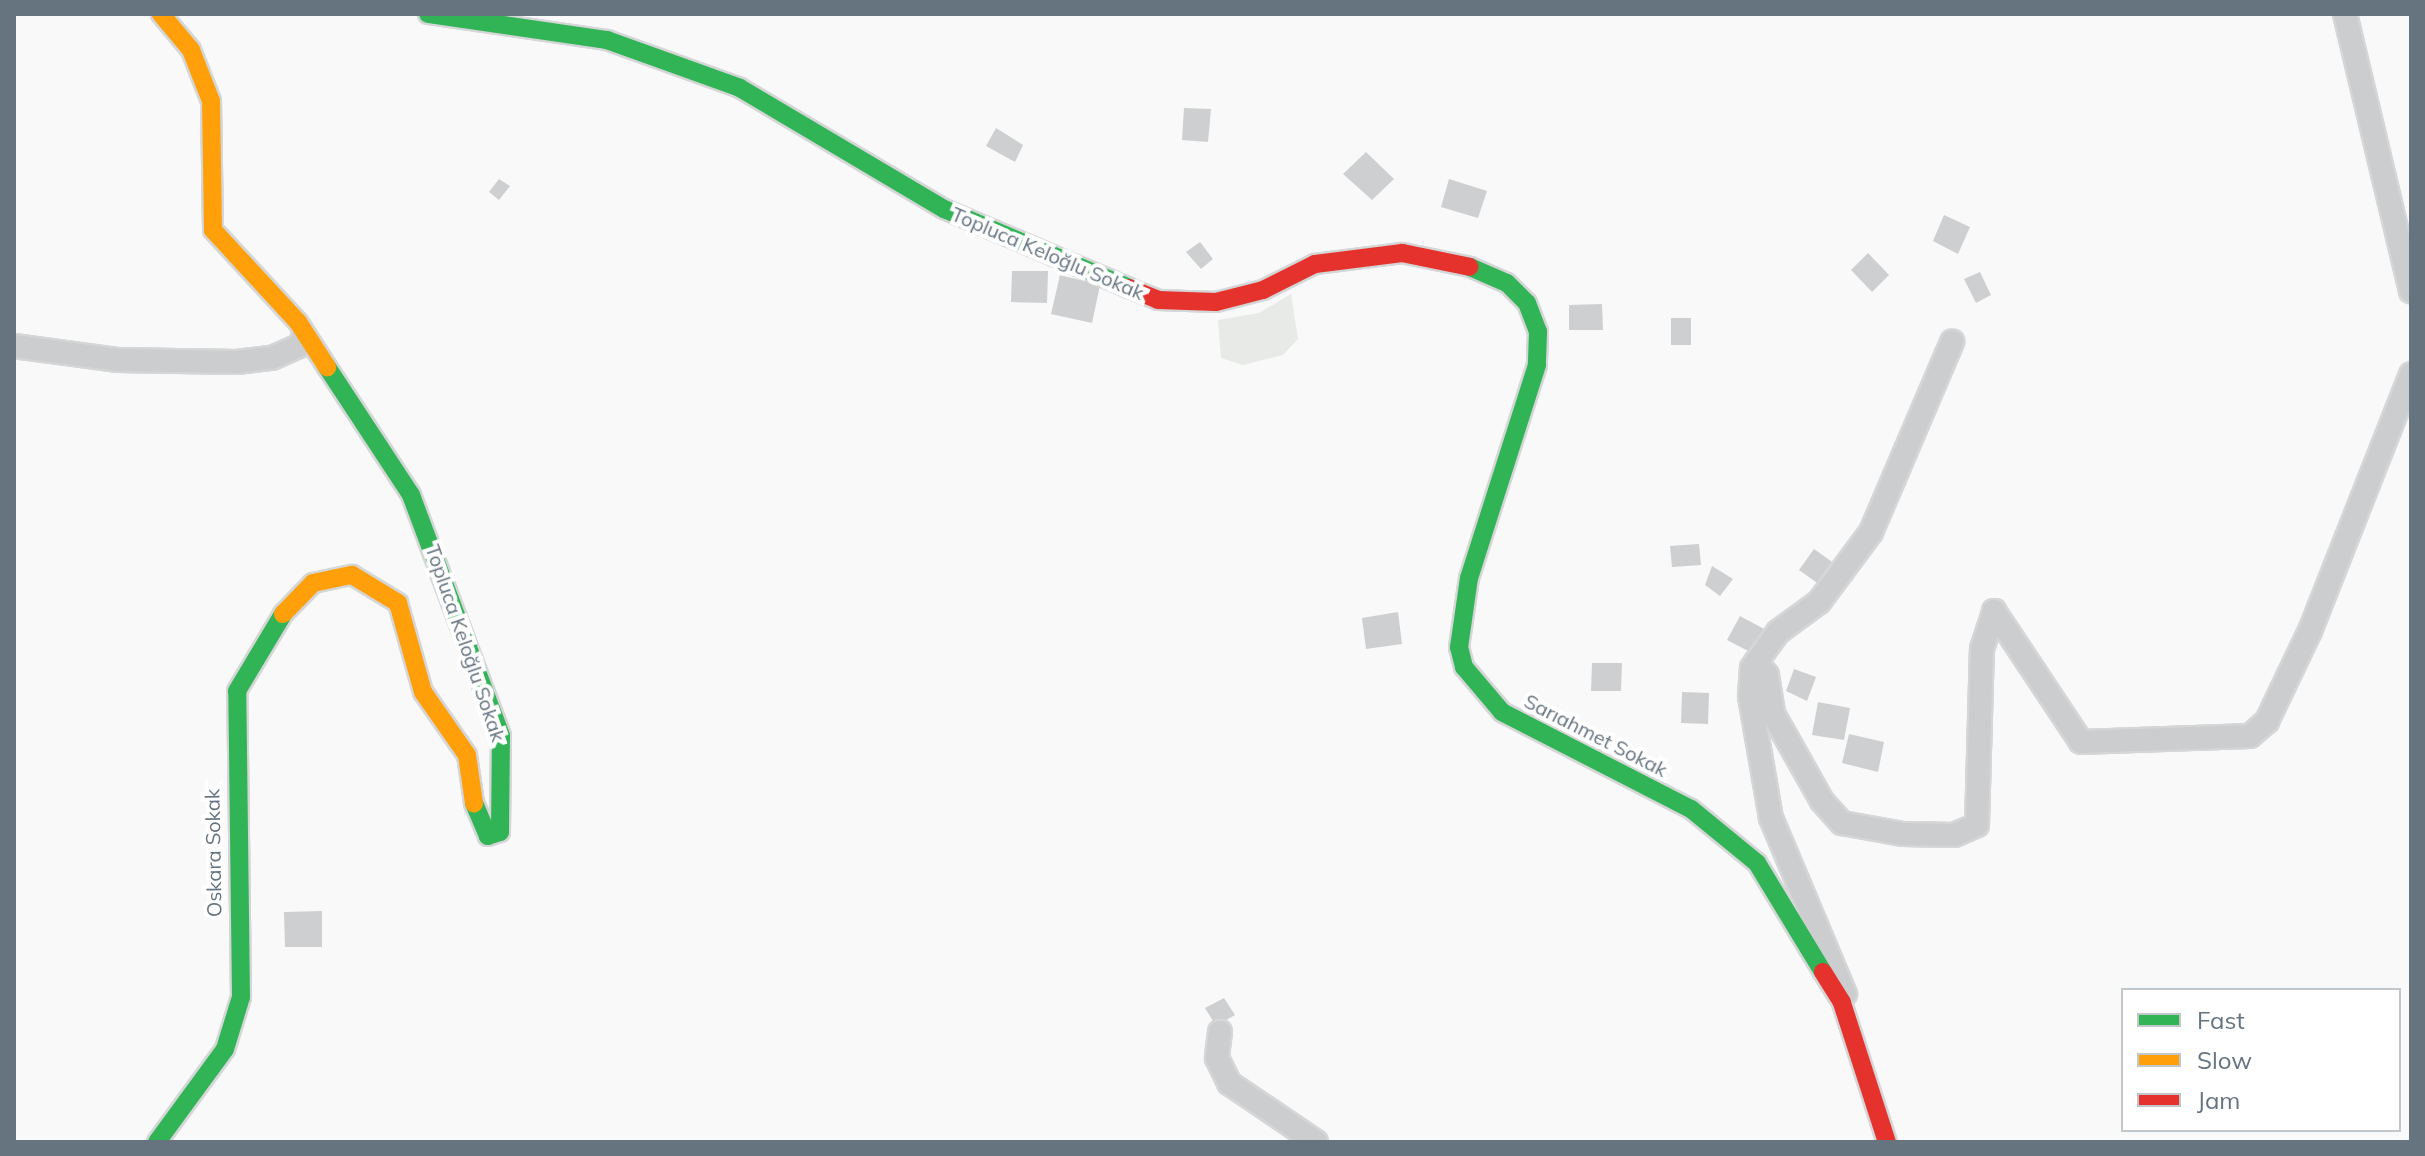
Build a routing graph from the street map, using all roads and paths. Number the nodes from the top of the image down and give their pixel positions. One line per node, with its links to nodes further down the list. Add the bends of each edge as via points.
1 (161, 14): 6 (street, Topluca Keloğlu Sokak, via 191,50 211,101 207,194 213,230)
2 (428, 14): 5 (street, Topluca Keloğlu Sokak, via 607,40 740,88 944,209 1158,300 1216,302 1263,290 1315,264 1402,253 1473,266 1507,283)
3 (2345, 14): 4 (street)
4 (2411, 291)
5 (1533, 318): 12 (street, Sarıahmet Sokak, via 1537,365 1469,578 1459,647 1464,667 1502,712 1691,809 1741,845 1776,884)
6 (303, 337): 8 (street, via 301,345 272,358 237,362 117,360); 10 (street, Topluca Keloğlu Sokak, via 411,495 431,538 501,736 500,832 488,836 476,820 467,755 423,692 398,603 370,582)
7 (1952, 342): 11 (street, via 1871,532 1819,602 1778,632)
8 (14, 346)
9 (2411, 374): 11 (street, via 2310,631 2267,721 2250,736 2081,742 1994,611 1982,649 1977,825 1954,835 1903,834 1842,823 1822,801 1773,714 1767,675)
10 (331, 576): 14 (street, Oskara Sokak, via 313,583 268,630 237,691 241,997 225,1049)
11 (1756, 662): 12 (street, via 1750,696 1771,818 1843,977)
12 (1842, 1003): 16 (street, Sarıahmet Sokak)
13 (1220, 1032): 15 (street, via 1219,1071 1229,1083)
14 (157, 1142)
15 (1316, 1142)
16 (1887, 1142)

